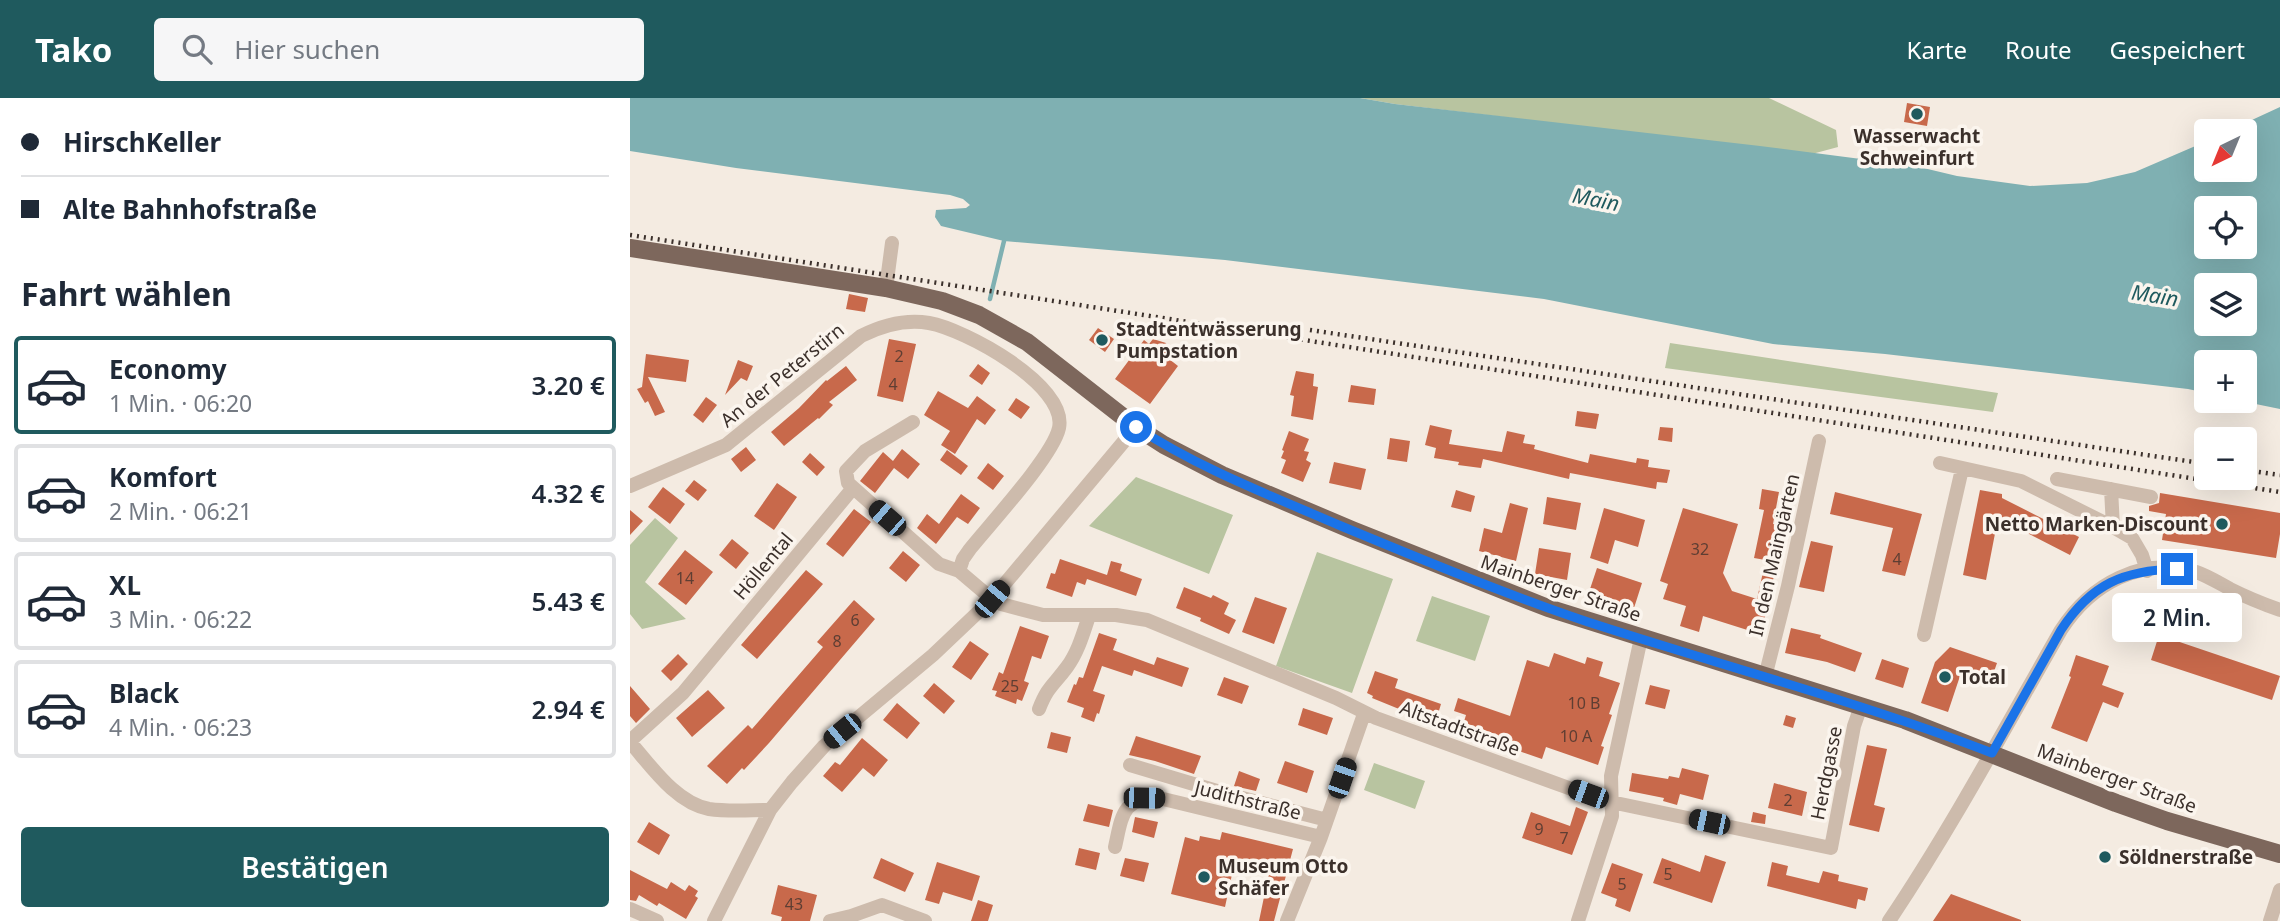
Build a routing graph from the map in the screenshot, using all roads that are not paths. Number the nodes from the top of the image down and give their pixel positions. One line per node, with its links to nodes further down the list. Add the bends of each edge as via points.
1 (892, 243): 3 (street)
2 (630, 248): 3 (main road, Mainberger Straße)
3 (886, 288): 5 (main road, Mainberger Straße, via 943,301 1002,327)
4 (912, 422): 11 (street, via 872,446 846,471)
5 (1136, 427): 17 (street); 21 (main road, Mainberger Straße, via 1202,465 1340,526 1523,599)
6 (1819, 441): 22 (street, In den Maingärten)
7 (1940, 463): 8 (street)
8 (1962, 469): 14 (street, via 2021,481); 20 (street)
9 (2057, 479): 12 (street)
10 (630, 486): 15 (street, An der Peterstirn, via 726,446 861,336 895,324 926,323 962,334 994,352 1049,395 1060,416 1043,458 970,549)
11 (853, 488): 15 (street, Altstadtstraße, via 939,564); 26 (street, Höllental, via 684,693)
12 (2111, 489): 13 (street); 14 (street)
13 (2151, 497)
14 (2113, 527): 16 (street, via 2132,538)
15 (959, 571): 17 (street, Altstadtstraße)
16 (2147, 571): 18 (street, via 2195,572); 27 (street, via 2105,583 2069,617)
17 (992, 599): 19 (street, Altstadtstraße, via 1043,615); 30 (street, via 824,746)
18 (2280, 610)
19 (1088, 615): 24 (street, via 1078,649 1046,690); 25 (street, Altstadtstraße, via 1147,620 1336,698)
20 (1924, 635)
21 (1642, 638): 22 (main road, Mainberger Straße); 29 (street, via 1611,776)
22 (1765, 677): 23 (main road, Mainberger Straße)
23 (1861, 706): 27 (main road, Mainberger Straße); 34 (street, Herdgasse)
24 (1039, 709)
25 (1364, 714): 29 (street, Altstadtstraße); 31 (street, Judithstraße)
26 (630, 742): 30 (street, Höllental, via 688,800 707,808)
27 (1992, 753): 35 (main road, Mainberger Straße, via 2142,812); 44 (street)
28 (1129, 765): 31 (street, Judithstraße)
29 (1611, 802): 34 (street, Altstadtstraße); 43 (street, via 1612,816)
30 (770, 810): 39 (street)
31 (1327, 821): 32 (street, Judithstraße)
32 (1321, 837): 33 (street, Judithstraße, via 1144,798 1123,812); 42 (street, Judithstraße)
33 (1115, 847)
34 (1831, 848)
35 (2280, 854)
36 (2280, 890): 45 (street)
37 (630, 909): 38 (street)
38 (657, 921)
39 (714, 921)
40 (830, 921): 41 (street, via 882,905)
41 (926, 921)
42 (1287, 921)
43 (1578, 921)
44 (1889, 921)
45 (2270, 921)

